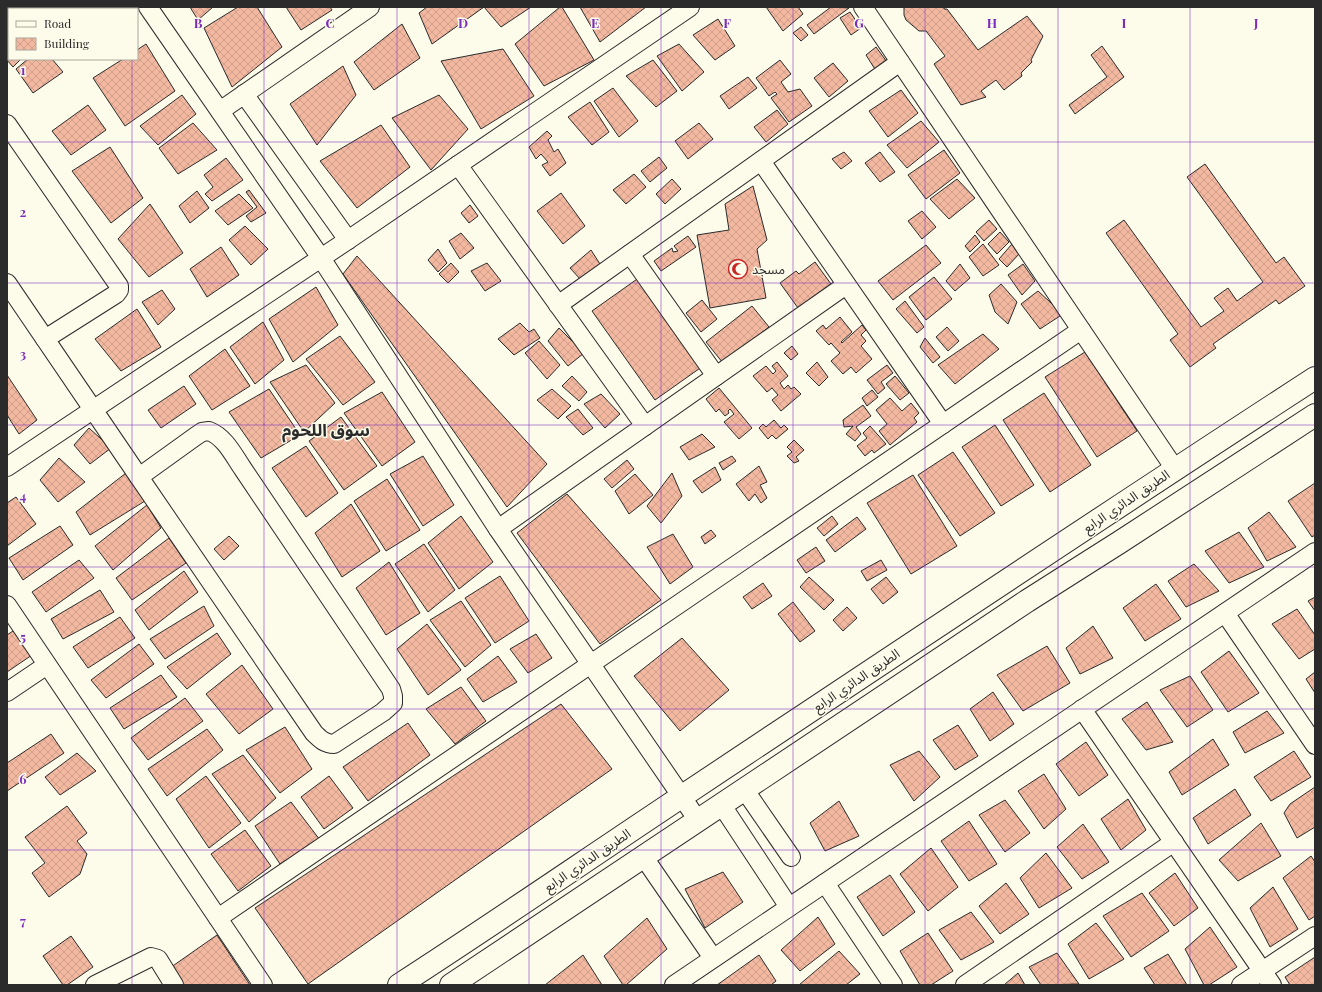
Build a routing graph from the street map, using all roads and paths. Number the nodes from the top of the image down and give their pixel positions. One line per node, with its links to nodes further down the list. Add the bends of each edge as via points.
1 (148, 7): 7 (street)
2 (690, 7): 10 (street)
3 (862, 7): 5 (street)
4 (360, 10): 6 (street)
5 (900, 62): 9 (street); 17 (street)
6 (244, 94): 7 (street); 11 (street)
7 (220, 111): 13 (street)
8 (7, 124): 18 (street, via 119,286 116,294)
9 (761, 161): 12 (street); 15 (street)
10 (458, 165): 11 (street); 16 (street)
11 (348, 240): 13 (street)
12 (630, 254): 16 (street); 19 (street)
13 (321, 258): 21 (street); 28 (street)
14 (7, 283): 18 (street)
15 (846, 285): 19 (street); 23 (street)
16 (558, 305): 24 (street)
17 (1081, 330): 23 (street); 26 (street)
18 (45, 339): 21 (street)
19 (716, 376): 24 (street)
20 (1315, 378): 26 (main road, الطريق الدائري الرابع)
21 (93, 410): 25 (street); 27 (street)
22 (1315, 415): 37 (main road, via 1027,600)
23 (942, 424): 32 (street)
24 (645, 426): 28 (street)
25 (7, 467)
26 (1175, 469): 38 (main road, الطريق الدائري الرابع)
27 (139, 477): 27 (street, via 319,738 334,744 390,707 393,703 391,689 226,444 216,434 202,432)
28 (498, 529): 32 (street)
29 (1315, 552): 31 (street)
30 (7, 606): 33 (street)
31 (1225, 613): 35 (street); 36 (street)
32 (591, 664): 38 (street); 46 (street)
33 (47, 665): 34 (street); 46 (street)
34 (7, 692)
35 (1082, 710): 41 (street); 44 (street)
36 (1315, 745)
37 (744, 789): 39 (main road); 43 (street)
38 (682, 796): 40 (street); 54 (main road, الطريق الدائري الرابع)
39 (721, 804): 40 (main road); 45 (street)
40 (698, 820): 42 (main road)
41 (1174, 842): 49 (street); 57 (street)
42 (643, 856): 48 (street); 55 (main road)
43 (791, 857)
44 (825, 883): 45 (street); 56 (street)
45 (789, 907): 48 (street)
46 (218, 918): 53 (street)
47 (1315, 936): 49 (street)
48 (713, 958): 50 (street)
49 (1268, 978): 58 (street)
50 (678, 984)
51 (95, 985): 52 (street, via 151,957 158,959)
52 (174, 985)
53 (263, 985)
54 (399, 985)
55 (451, 985)
56 (893, 985)
57 (965, 985)
58 (1242, 985)

